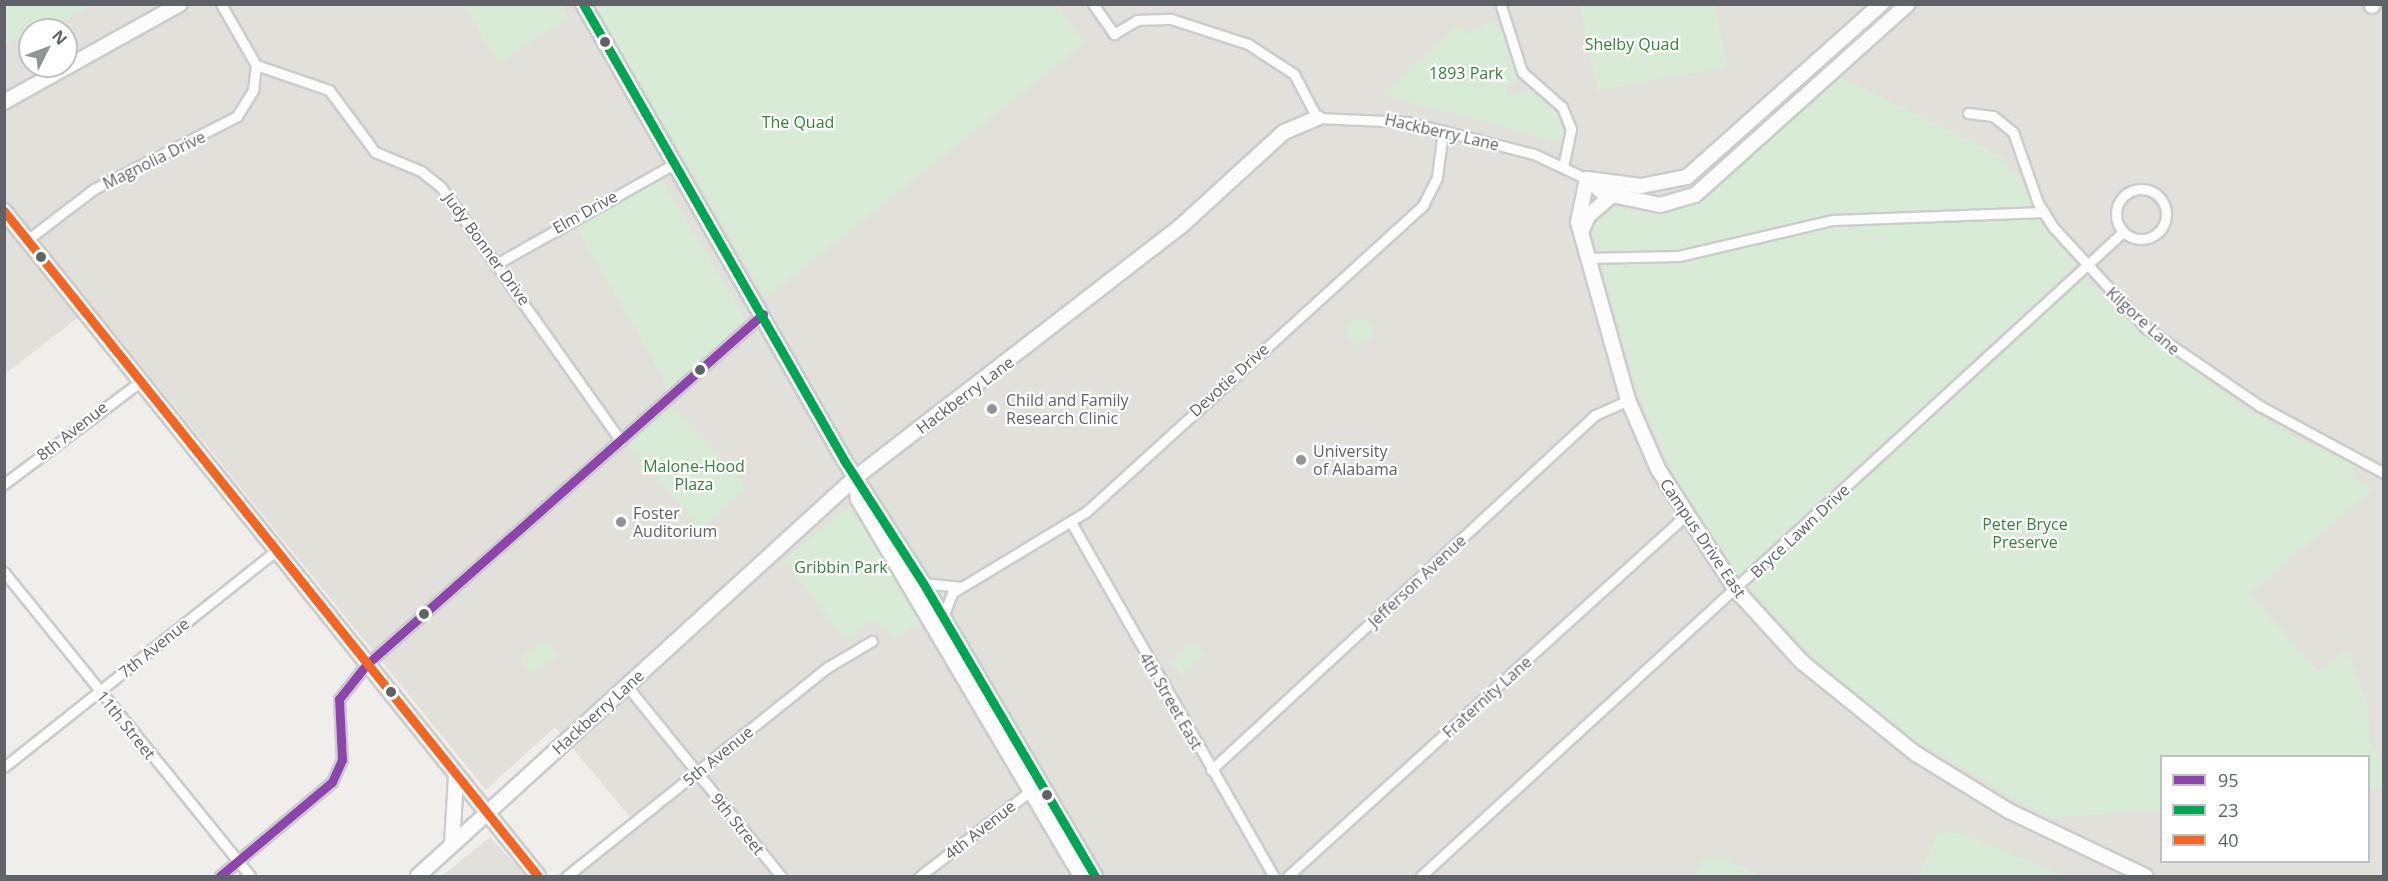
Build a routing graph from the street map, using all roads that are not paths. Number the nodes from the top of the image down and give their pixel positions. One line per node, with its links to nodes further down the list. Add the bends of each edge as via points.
1 (180, 4): 9 (main road)
2 (221, 4): 8 (street)
3 (583, 4): 13 (main road)
4 (1093, 4): 11 (street, via 1114,34 1137,20 1171,19 1248,44 1294,74)
5 (1881, 4): 15 (main road, Hackberry Lane, via 1687,177 1641,186)
6 (1908, 4): 16 (main road, Hackberry Lane, via 1695,195 1660,204)
7 (1501, 6): 14 (street, via 1522,72 1562,107 1570,129)
8 (256, 65): 21 (street, Magnolia Drive, via 253,90 237,116 94,189); 23 (street, Judy Bonner Drive, via 329,90 381,157 421,171 441,187)
9 (4, 102)
10 (1968, 113): 18 (street, Kilgore Lane, via 1993,116 2013,132)
11 (1317, 118): 12 (street, Hackberry Lane, via 1380,117); 30 (main road, Hackberry Lane, via 1284,132 1175,231)
12 (1443, 130): 14 (street, Hackberry Lane, via 1534,154); 33 (street, Devotie Drive, via 1437,177 1422,205)
13 (674, 164): 23 (street, Elm Drive); 25 (main road)
14 (1563, 167): 15 (street, Hackberry Lane)
15 (1587, 179): 16 (main road, Hackberry Lane); 19 (main road, Campus Drive East)
16 (1612, 195): 19 (main road, via 1588,216)
17 (4, 211): 21 (main road)
18 (2043, 212): 22 (street, via 1833,220 1679,256); 24 (street, Kilgore Lane)
19 (1581, 232): 22 (main road, Campus Drive East)
20 (2123, 232): 20 (street, via 2116,217 2126,194 2142,189 2158,195 2167,210 2158,234 2144,240); 24 (street, Bryce Lawn Drive)
21 (27, 240): 26 (main road)
22 (1587, 258): 27 (main road, Campus Drive East)
23 (498, 263): 28 (street, Judy Bonner Drive)
24 (2086, 266): 29 (street, Kilgore Lane, via 2119,304 2178,353 2304,433); 38 (street, Bryce Lawn Drive)
25 (763, 314): 28 (street); 30 (main road)
26 (141, 381): 31 (street, 8th Avenue); 34 (main road)
27 (1628, 400): 32 (main road, Campus Drive East); 45 (street, Jefferson Avenue, via 1600,411)
28 (621, 441): 41 (street)
29 (2384, 473)
30 (855, 478): 36 (main road); 42 (main road, Hackberry Lane); 48 (main road, via 858,499)
31 (4, 484)
32 (1685, 516): 38 (main road, Campus Drive East); 62 (street, Fraternity Lane)
33 (1072, 524): 37 (street, Devotie Drive); 45 (street, 4th Street East)
34 (276, 551): 41 (main road); 43 (street, 7th Avenue)
35 (4, 572): 43 (street, 11th Street)
36 (923, 583): 37 (street); 39 (main road)
37 (963, 587): 39 (street, Devotie Drive, via 952,593)
38 (1736, 590): 63 (street, Bryce Lawn Drive); 64 (main road, Campus Drive East, via 1802,662 1916,754 2009,811)
39 (943, 617): 48 (main road)
40 (872, 641): 46 (street, 5th Avenue, via 828,667)
41 (366, 665): 47 (main road); 51 (street, via 339,699 339,771)
42 (627, 686): 46 (street, 9th Street); 49 (main road, Hackberry Lane)
43 (99, 691): 44 (street, 7th Avenue); 51 (street, 11th Street)
44 (4, 767)
45 (1211, 770): 61 (street, 4th Street East)
46 (696, 773): 56 (street, 5th Avenue); 57 (street, 9th Street)
47 (456, 776): 49 (main road); 50 (main road)
48 (1035, 787): 58 (street, 4th Avenue); 59 (main road); 60 (main road)
49 (485, 813): 50 (main road, Hackberry Lane); 55 (main road)
50 (452, 844): 54 (main road, Hackberry Lane)
51 (238, 862): 52 (street); 53 (street, 11th Street)
52 (220, 876)
53 (249, 876)
54 (418, 876)
55 (538, 876)
56 (567, 876)
57 (781, 876)
58 (920, 876)
59 (1081, 876)
60 (1095, 876)
61 (1274, 876)
62 (1288, 876)
63 (1421, 876)
64 (2145, 876)

